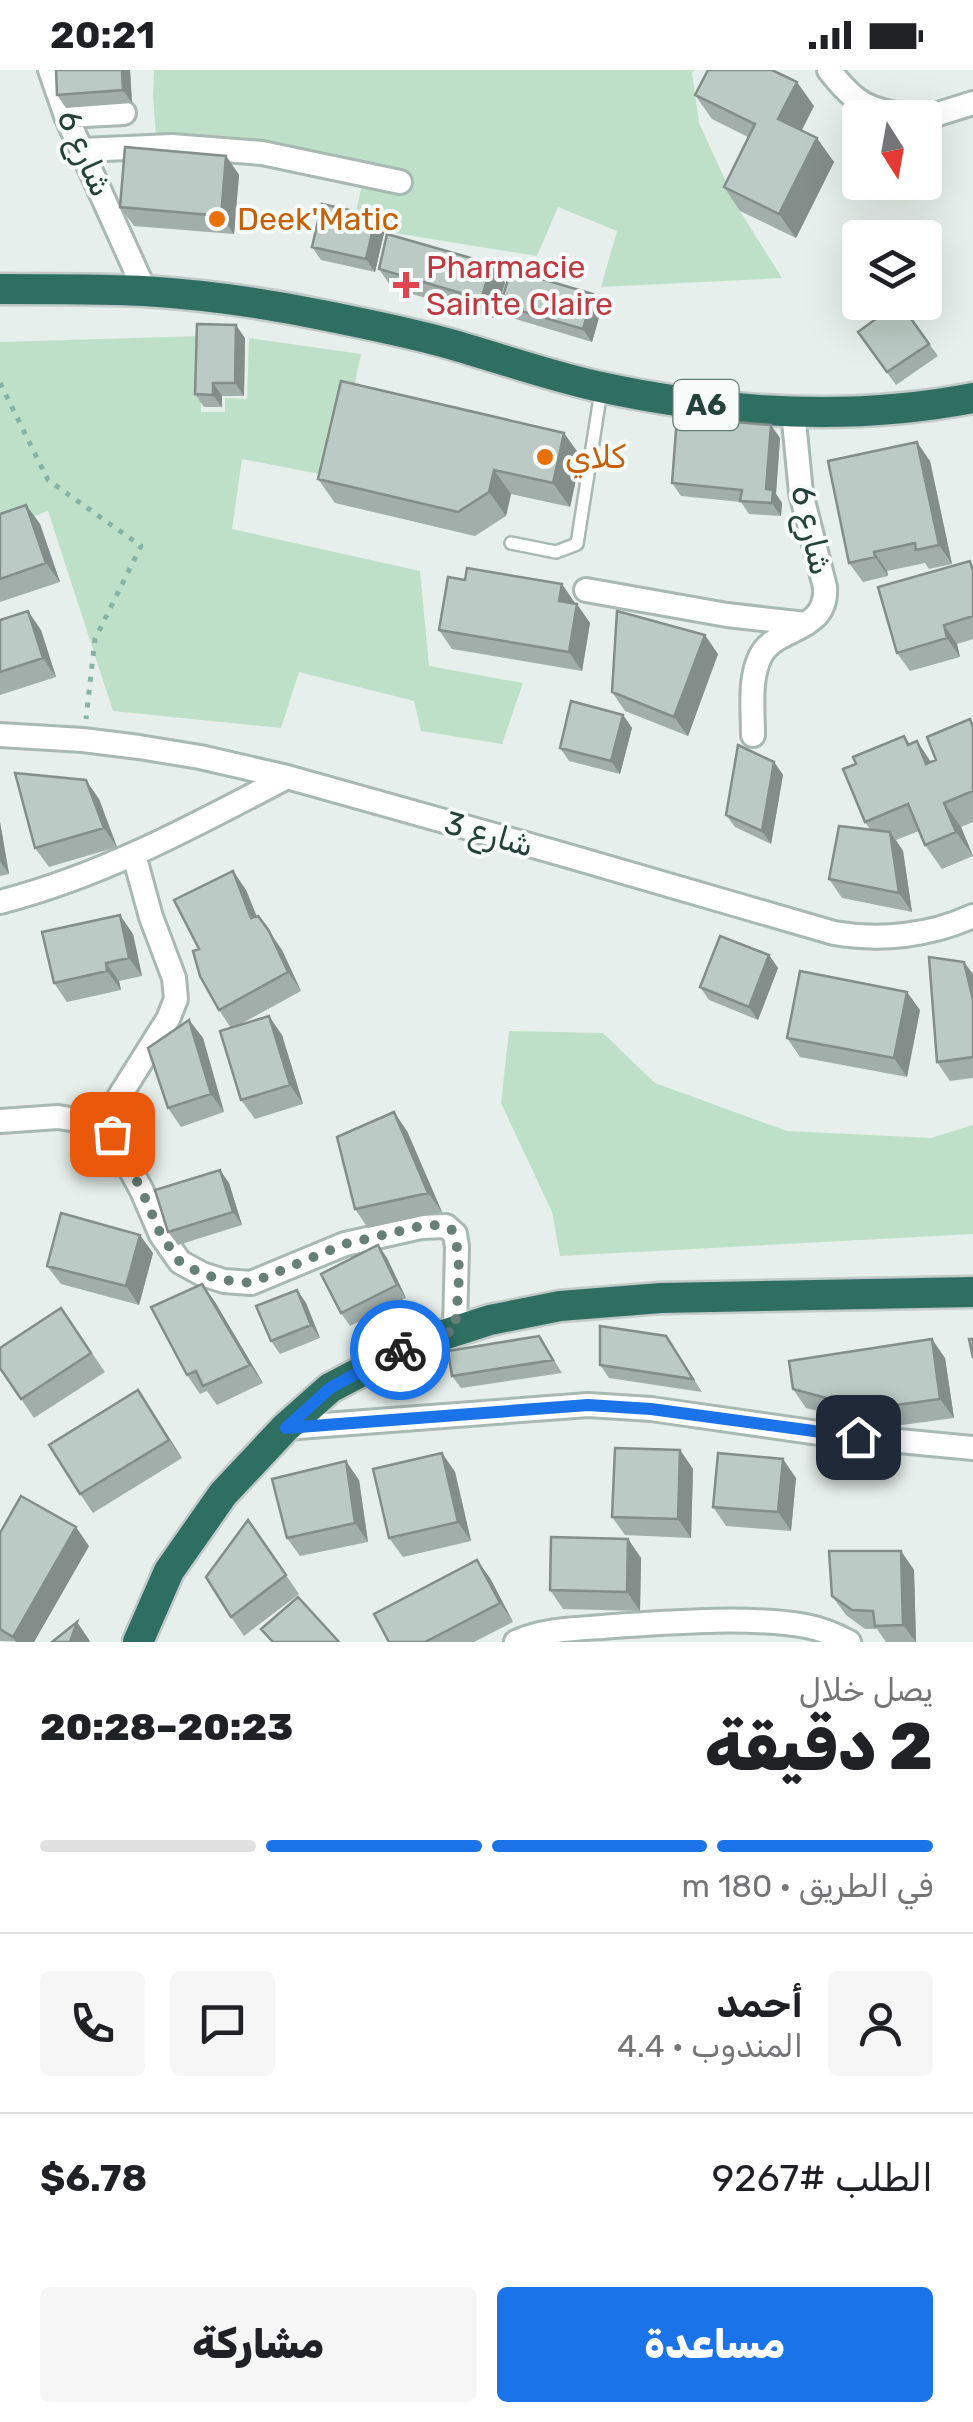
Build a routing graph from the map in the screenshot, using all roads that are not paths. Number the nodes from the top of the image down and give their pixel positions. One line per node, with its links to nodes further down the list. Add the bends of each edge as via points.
1 (50, 70): 7 (street, شارع 6)
2 (829, 70): 3 (street)
3 (855, 100)
4 (973, 103): 6 (street)
5 (124, 113): 7 (street)
6 (942, 113)
7 (66, 116): 8 (street, شارع 6)
8 (82, 150): 9 (street, via 262,152); 11 (street, شارع 6)
9 (400, 182)
10 (0, 289): 11 (highway, A6)
11 (145, 291): 12 (highway, A6, via 329,316)
12 (602, 387): 14 (highway, A6); 15 (lane, via 577,544 556,552)
13 (973, 398): 14 (highway, A6)
14 (793, 412): 17 (street, شارع 6, via 801,493 826,594 820,613)
15 (511, 543)
16 (586, 590): 17 (street)
17 (806, 624): 19 (street, شارع 6, via 759,658)
18 (0, 735): 20 (street, شارع 3, via 200,757)
19 (753, 735)
20 (287, 777): 21 (street); 23 (street, شارع 3, via 834,933 904,935)
21 (134, 856): 22 (street); 25 (street, via 176,999)
22 (0, 902)
23 (973, 916)
24 (0, 1121): 25 (street, via 58,1117)
25 (102, 1124): 27 (street, via 161,1235 180,1262 202,1274 251,1283 345,1244 421,1226 452,1230 458,1263)
26 (973, 1292): 27 (highway, via 661,1298 543,1308)
27 (455, 1330): 28 (highway, via 412,1344 330,1388)
28 (286, 1428): 29 (street, via 588,1405); 30 (highway, via 195,1531)
29 (973, 1448)
30 (138, 1642)
31 (516, 1642): 32 (street, via 568,1630 726,1621 811,1626)
32 (850, 1642)

